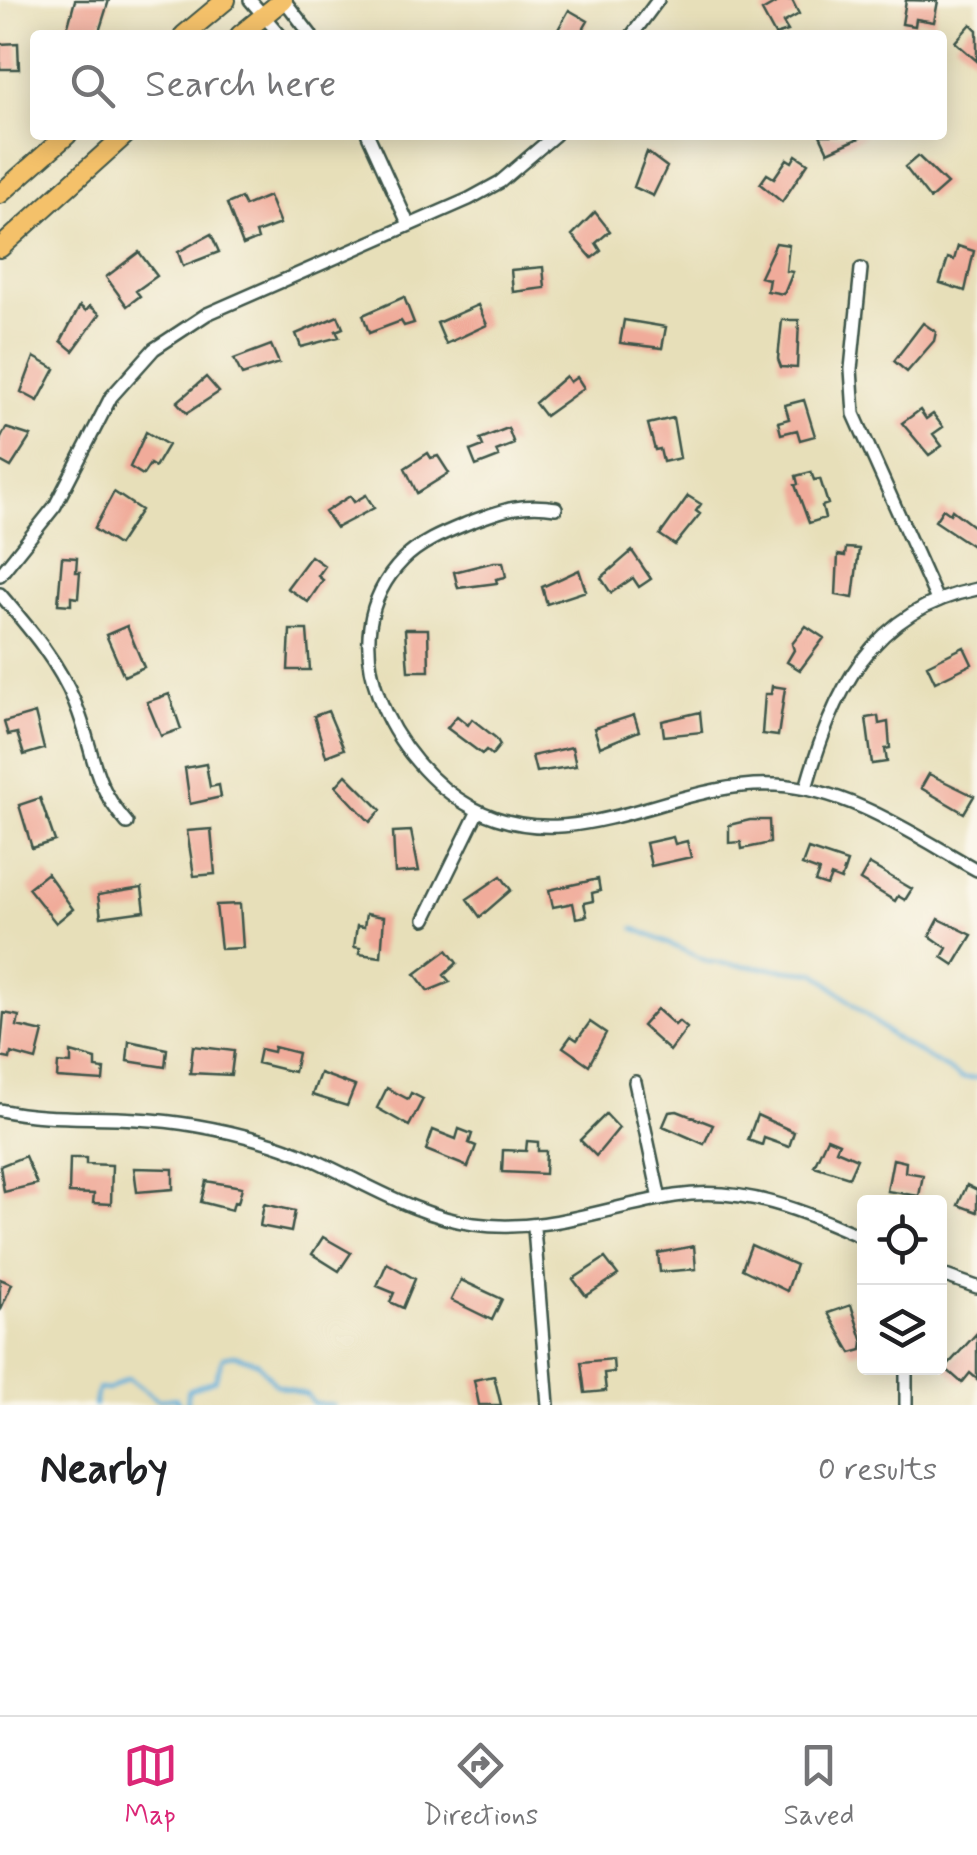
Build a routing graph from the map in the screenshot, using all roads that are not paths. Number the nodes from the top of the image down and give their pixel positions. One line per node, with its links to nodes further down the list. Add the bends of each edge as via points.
1 (226, 0): 6 (highway)
2 (250, 0): 5 (street)
3 (284, 0): 5 (highway); 9 (street)
4 (658, 0): 10 (street)
5 (263, 16): 7 (highway); 8 (street)
6 (190, 30)
7 (246, 30)
8 (276, 30)
9 (307, 30)
10 (636, 30)
11 (61, 140): 15 (highway)
12 (119, 140): 17 (highway)
13 (370, 140): 16 (street)
14 (549, 140): 16 (street, via 500,182)
15 (0, 194)
16 (408, 222): 20 (street, via 207,314 154,349 111,397 55,506)
17 (0, 248)
18 (861, 269): 23 (street, via 850,369 854,414)
19 (556, 508): 25 (street, via 510,506 424,544 387,580 372,614 372,670 396,735 432,779)
20 (0, 575)
21 (977, 589): 23 (street)
22 (0, 594): 26 (street, via 66,684 104,796)
23 (937, 600): 24 (street, via 886,635 845,682 822,730)
24 (806, 788): 25 (street, via 708,788 571,827 524,825); 27 (street, via 880,816)
25 (478, 811): 28 (street)
26 (127, 822)
27 (977, 870)
28 (425, 919)
29 (635, 1082): 31 (street)
30 (0, 1110): 32 (street, via 223,1130 312,1157 434,1215)
31 (660, 1199): 32 (street); 33 (street, via 748,1196)
32 (534, 1228): 37 (street)
33 (857, 1235)
34 (947, 1276): 35 (street)
35 (977, 1286)
36 (906, 1375): 38 (street)
37 (548, 1405)
38 (906, 1405)

